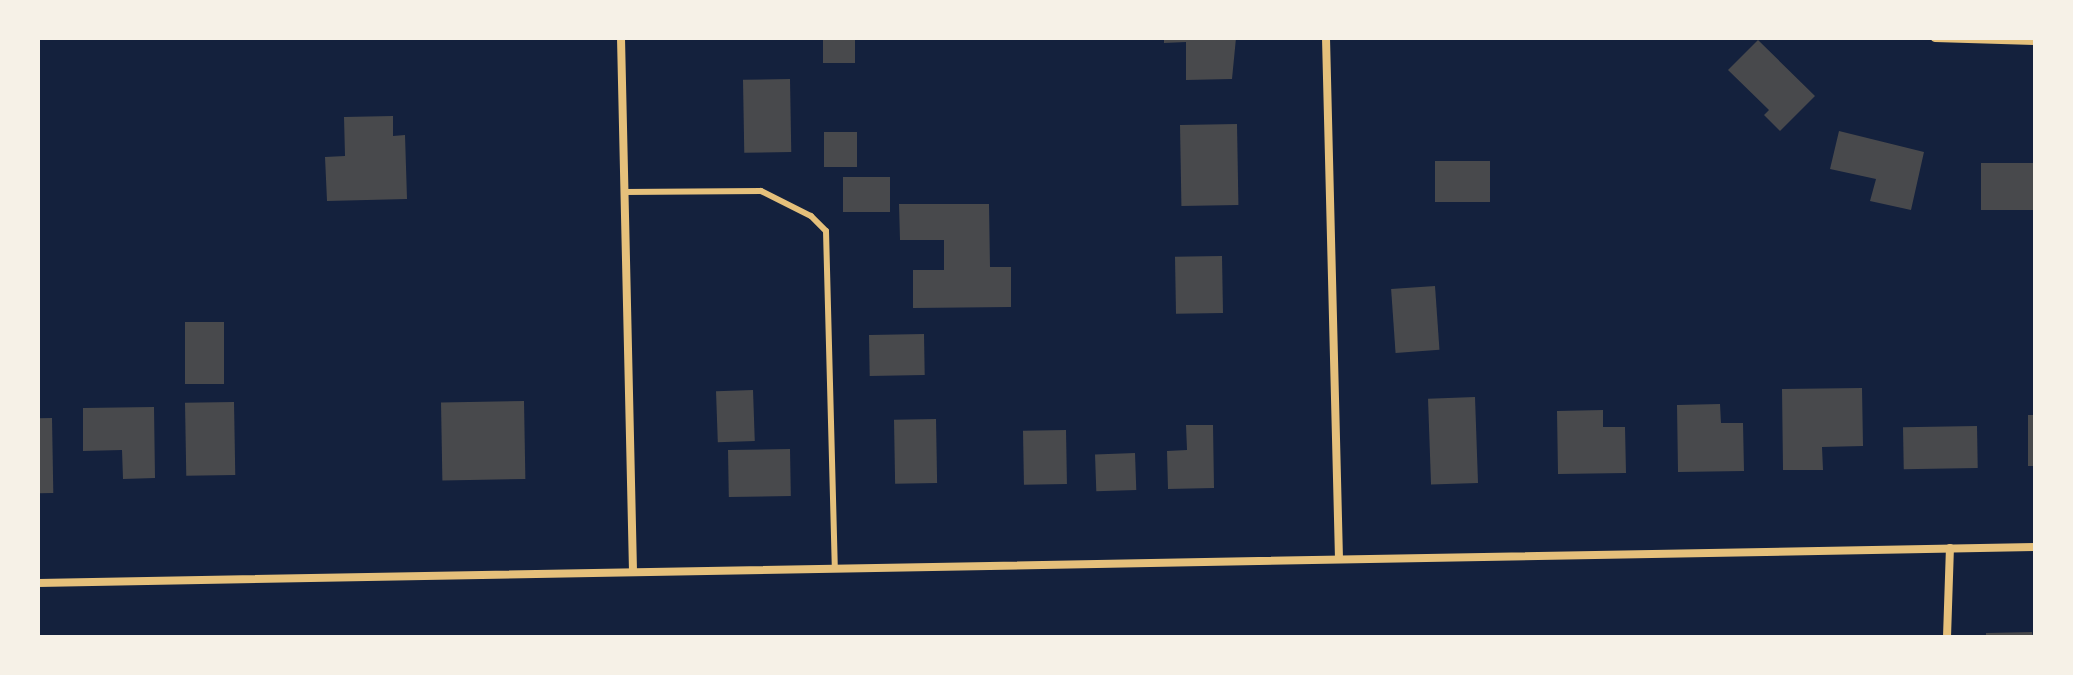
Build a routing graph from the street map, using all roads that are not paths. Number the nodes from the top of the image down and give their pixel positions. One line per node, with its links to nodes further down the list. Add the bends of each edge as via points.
1 (621, 38): 5 (street)
2 (1326, 38): 8 (street)
3 (1935, 38): 4 (street)
4 (2035, 41)
5 (624, 192): 9 (lane, via 761,191 811,216 826,231); 10 (street)
6 (2035, 547): 7 (street)
7 (1950, 548): 8 (street); 12 (street)
8 (1339, 558): 9 (street)
9 (835, 568): 10 (street)
10 (633, 569): 11 (street)
11 (38, 583)
12 (1947, 637)

